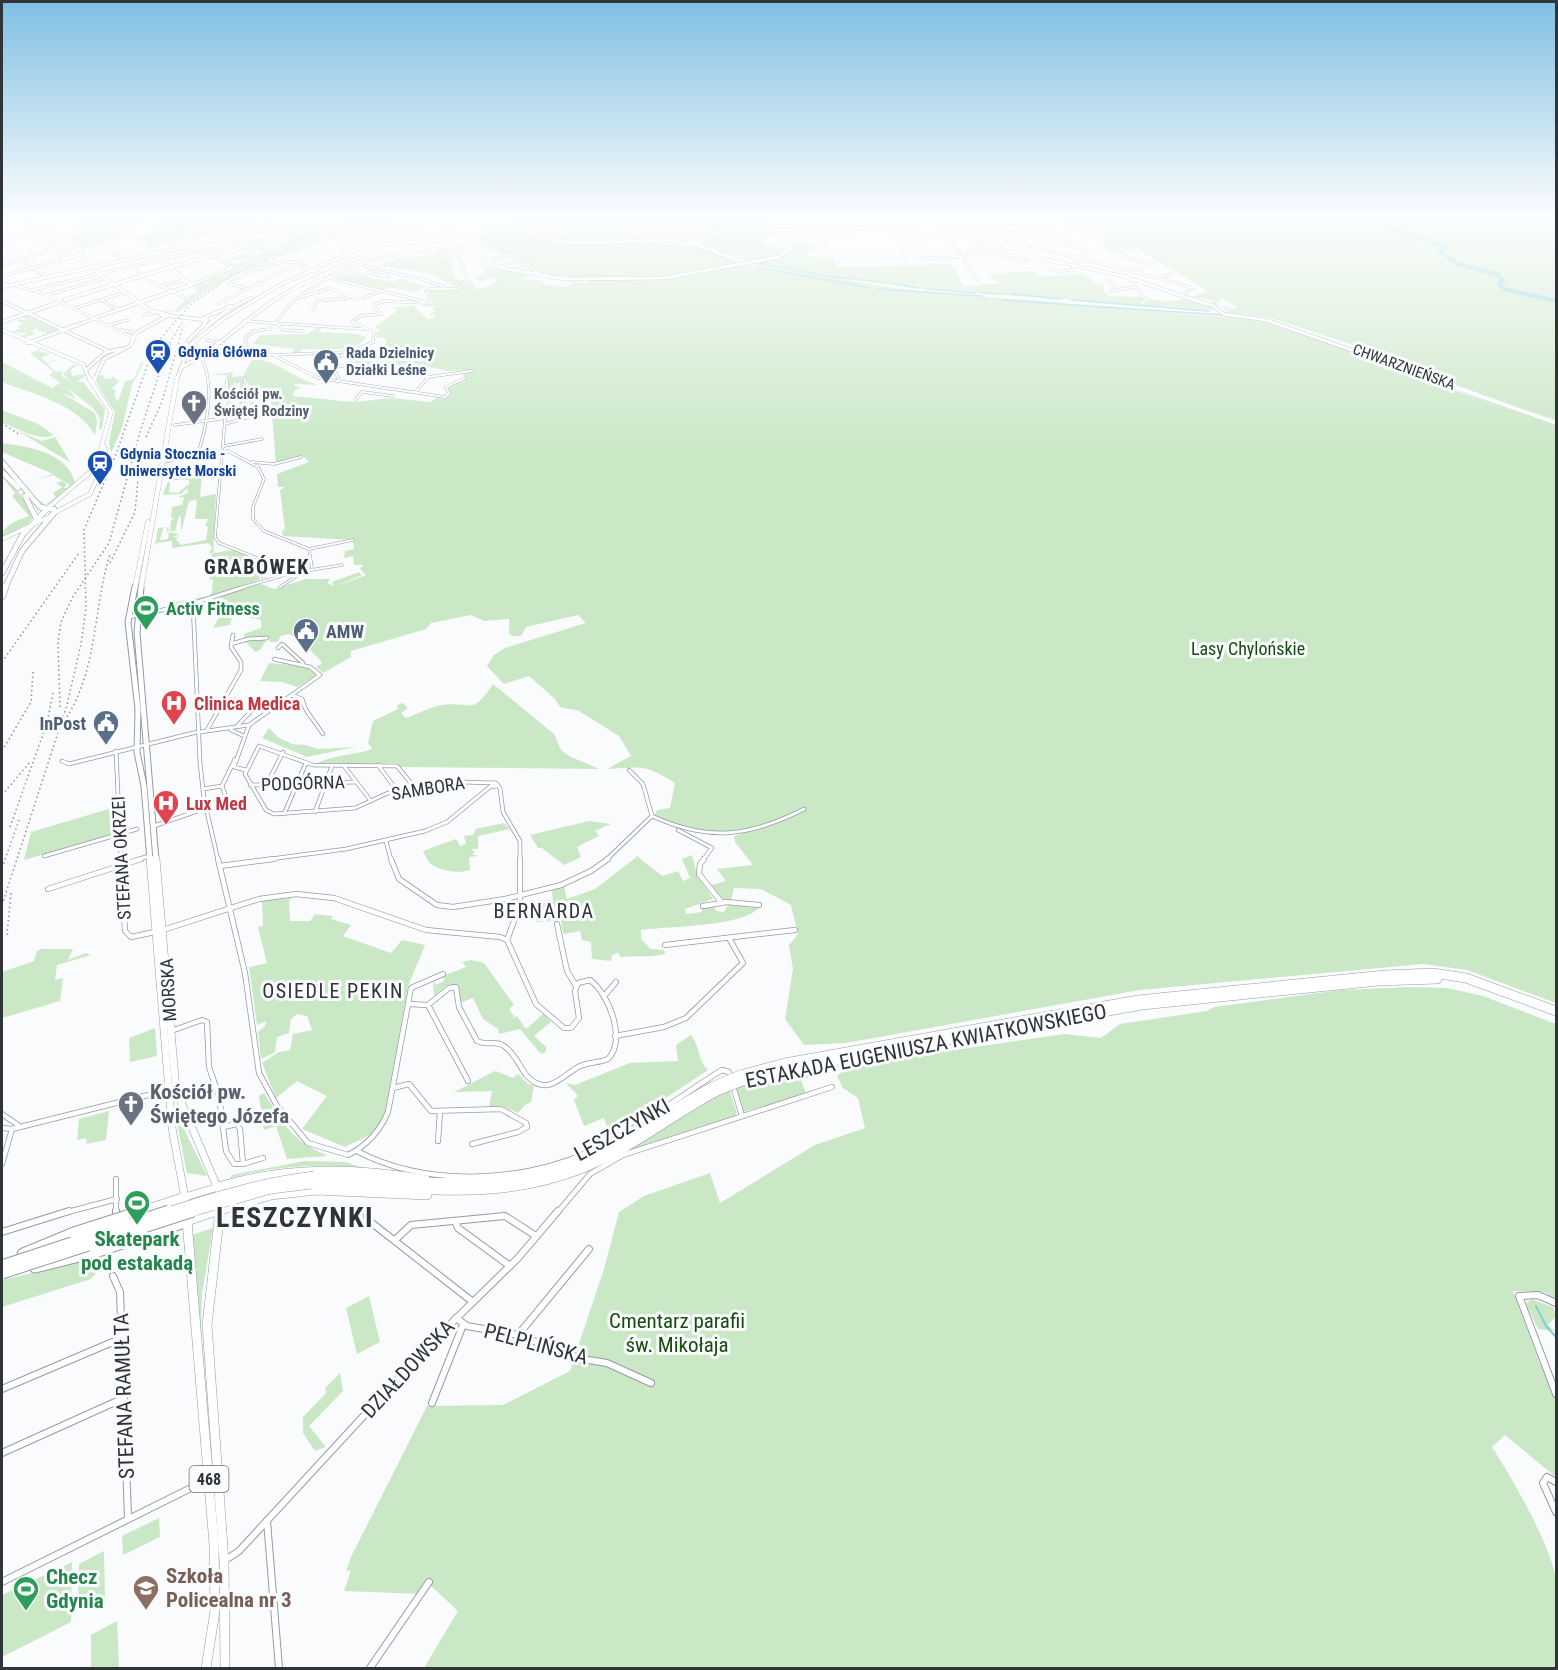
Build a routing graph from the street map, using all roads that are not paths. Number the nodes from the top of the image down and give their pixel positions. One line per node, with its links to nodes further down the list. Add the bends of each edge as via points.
1 (47, 295): 26 (street)
2 (83, 295): 26 (street)
3 (116, 295): 24 (street)
4 (130, 295): 27 (street)
5 (161, 295): 27 (street)
6 (179, 295): 21 (street)
7 (233, 295): 29 (street)
8 (257, 295): 58 (main road, MORSKA / 468, bridge, via 229,309)
9 (257, 295): 40 (main road)
10 (261, 295): 43 (main road, 468)
11 (283, 295): 44 (street)
12 (303, 295): 20 (street)
13 (306, 295): 20 (street)
14 (346, 295): 32 (street, via 357,300 325,298 315,302)
15 (370, 295): 22 (street)
16 (401, 295): 28 (street)
17 (428, 295): 28 (street)
18 (1141, 295): 23 (street)
19 (1183, 295): 94 (street, CHWARZNIEŃSKA, via 1217,306 1224,313 1272,320)
20 (299, 297): 47 (street)
21 (185, 298)
22 (363, 298)
23 (1144, 298)
24 (100, 300): 30 (street); 31 (street)
25 (2, 301): 34 (street)
26 (60, 302): 30 (street); 34 (street)
27 (140, 302): 31 (street); 33 (street)
28 (426, 302): 50 (street, via 376,303 374,307 381,314 352,321)
29 (218, 304)
30 (74, 308): 39 (street)
31 (118, 310): 35 (street)
32 (313, 311)
33 (153, 312): 36 (street); 37 (street); 38 (street)
34 (27, 313): 45 (street); 52 (street)
35 (103, 315): 39 (street)
36 (144, 315)
37 (160, 315): 38 (main road); 42 (street)
38 (168, 315): 40 (main road); 42 (street)
39 (95, 318): 46 (street); 48 (street)
40 (202, 319): 43 (main road); 58 (main road, via 204,325)
41 (128, 320): 48 (street)
42 (162, 320): 55 (street)
43 (214, 320): 70 (main road, MORSKA / 468, via 190,345)
44 (244, 321): 47 (street); 60 (street)
45 (2, 322)
46 (85, 322): 52 (street)
47 (276, 324): 50 (street); 53 (street, via 282,329)
48 (108, 325): 54 (street)
49 (270, 329): 62 (street, via 249,333 245,338 247,344)
50 (367, 329): 64 (street, via 375,334 374,340)
51 (2, 330): 59 (street)
52 (62, 330): 59 (street); 65 (street)
53 (303, 331)
54 (124, 332): 55 (street); 56 (street)
55 (136, 333): 56 (street)
56 (134, 338): 61 (street)
57 (207, 340): 60 (street)
58 (188, 341): 73 (main road, MORSKA / 468)
59 (28, 343): 74 (street, via 78,361)
60 (217, 343): 62 (street); 69 (main road)
61 (126, 348): 63 (street); 66 (street)
62 (240, 349): 67 (street)
63 (114, 350): 65 (street); 66 (main road)
64 (354, 351): 67 (street); 71 (street, via 335,358)
65 (106, 352): 68 (street); 74 (main road)
66 (119, 352): 68 (street)
67 (273, 355): 82 (street, via 313,376)
68 (111, 356): 72 (main road)
69 (200, 359): 70 (main road); 73 (street); 93 (street, via 208,381)
70 (182, 362): 73 (main road, MORSKA / 468)
71 (332, 364): 78 (street); 82 (street)
72 (100, 366): 74 (street); 76 (main road)
73 (178, 367): 103 (main road, MORSKA / 468); 126 (main road, MORSKA / 468)
74 (87, 369): 77 (street)
75 (472, 371): 78 (street)
76 (96, 374): 77 (street); 83 (main road)
77 (88, 376): 83 (street)
78 (428, 377): 88 (street)
79 (465, 378): 88 (street, via 448,385 445,397)
80 (245, 379): 90 (street)
81 (227, 380): 92 (street, via 232,400 226,407)
82 (337, 382): 85 (street)
83 (93, 383): 98 (street, via 112,413)
84 (236, 383): 90 (street, via 235,393)
85 (368, 387): 87 (street); 88 (street)
86 (252, 389): 90 (street, via 251,398)
87 (363, 392): 89 (street); 91 (street)
88 (414, 393)
89 (393, 396)
90 (245, 399): 95 (street, via 243,412 249,417)
91 (355, 400)
92 (226, 418): 93 (street); 95 (street)
93 (204, 421): 96 (street); 101 (street)
94 (1557, 422)
95 (225, 424): 99 (street)
96 (175, 425)
97 (262, 439): 99 (street)
98 (104, 446): 109 (street, via 107,457 93,487); 110 (street, via 99,464)
99 (224, 446): 100 (street)
100 (223, 452): 101 (street); 104 (street); 106 (street)
101 (196, 456): 103 (street)
102 (301, 457): 104 (street, via 274,464)
103 (163, 462): 125 (main road, MORSKA / 468)
104 (250, 462): 116 (street, via 264,479 251,513 254,522 264,531)
105 (2, 464): 110 (highway)
106 (221, 471): 108 (street); 121 (street, via 216,540 261,560)
107 (2, 472): 110 (highway)
108 (170, 479)
109 (83, 497): 110 (main road)
110 (47, 513): 111 (highway); 111 (main road); 123 (highway, via 10,574)
111 (31, 525): 112 (main road); 113 (highway)
112 (15, 532): 113 (highway); 114 (main road)
113 (23, 534): 120 (highway)
114 (2, 539)
115 (353, 540): 116 (street)
116 (309, 549): 118 (street)
117 (342, 565): 118 (street)
118 (312, 568): 119 (street)
119 (305, 569): 121 (street); 122 (street)
120 (2, 573)
121 (264, 579): 124 (street)
122 (280, 587)
123 (2, 596)
124 (193, 603): 125 (street); 141 (street)
125 (138, 615): 126 (street); 144 (main road, MORSKA / 468)
126 (129, 617): 145 (main road, MORSKA / 468, via 138,708)
127 (233, 635): 129 (street)
128 (267, 638): 129 (street)
129 (231, 644): 134 (street, via 242,666)
130 (278, 648): 132 (street, via 286,646)
131 (273, 659): 132 (street)
132 (303, 664): 133 (street, via 320,675)
133 (292, 694): 138 (street); 142 (street, via 303,699)
134 (224, 699): 135 (street); 140 (street)
135 (234, 700)
136 (259, 700): 137 (street)
137 (238, 725)
138 (249, 725): 139 (street); 143 (street)
139 (230, 730): 140 (street); 143 (street)
140 (206, 731): 141 (street)
141 (198, 732): 144 (street); 165 (street)
142 (323, 734)
143 (244, 736): 148 (street)
144 (146, 743): 145 (street); 176 (main road, MORSKA / 468)
145 (136, 745): 146 (street); 182 (main road, MORSKA / 468, via 144,783)
146 (116, 751): 149 (street, via 69,764); 179 (street, STEFANA OKRZEI)
147 (283, 752): 150 (street); 155 (street, via 258,746); 160 (street)
148 (236, 759): 155 (street, via 235,768); 164 (street)
149 (62, 761)
150 (306, 763): 152 (street); 161 (street)
151 (378, 765): 153 (street); 154 (street); 166 (street)
152 (332, 766): 153 (street); 159 (street)
153 (344, 766): 158 (street)
154 (393, 766): 157 (street)
155 (247, 770): 162 (street)
156 (629, 770): 175 (street, via 643,784)
157 (403, 772): 167 (street)
158 (356, 782): 159 (street, PODGÓRNA); 169 (street)
159 (326, 783): 161 (street, PODGÓRNA); 173 (street)
160 (267, 784): 161 (street, PODGÓRNA); 162 (street, PODGÓRNA)
161 (297, 784): 174 (street)
162 (250, 785): 174 (street, SAMBORA, via 271,813)
163 (494, 785): 167 (street, SAMBORA, via 480,781 456,783); 168 (street); 180 (street, via 444,824)
164 (222, 786): 165 (street); 170 (street)
165 (204, 789): 171 (street)
166 (398, 792): 167 (street, SAMBORA); 169 (street, SAMBORA)
167 (419, 793)
168 (501, 796): 186 (street, via 503,813 520,838)
169 (371, 801): 173 (street, SAMBORA, via 355,808)
170 (229, 806)
171 (206, 808): 176 (street); 184 (street)
172 (804, 809): 177 (street, via 785,820 734,834 701,834)
173 (315, 812): 174 (street, SAMBORA)
174 (284, 814)
175 (652, 816): 177 (street); 186 (street, via 630,840 592,870 561,885)
176 (154, 826): 193 (main road, MORSKA / 468)
177 (675, 828): 187 (street, via 712,848 700,864 699,874)
178 (138, 829): 179 (street)
179 (120, 834): 181 (street); 183 (street, STEFANA OKRZEI)
180 (386, 840): 184 (street); 186 (street, via 396,876 437,905 453,907)
181 (44, 856)
182 (150, 856): 183 (street); 193 (main road, MORSKA / 468)
183 (122, 865): 185 (street); 193 (street, STEFANA OKRZEI, via 126,934 135,937)
184 (220, 866): 190 (street)
185 (48, 889)
186 (520, 894): 195 (street)
187 (722, 903): 188 (street); 189 (street)
188 (759, 905)
189 (703, 906)
190 (228, 909): 193 (street); 195 (street, via 269,897 322,895 419,928); 222 (street, via 245,973 257,1063 264,1085 301,1137 316,1147 340,1154)
191 (557, 924): 200 (street, via 565,965)
192 (795, 930): 194 (street)
193 (160, 931): 206 (main road, MORSKA / 468); 212 (main road, MORSKA / 468)
194 (729, 938): 196 (street); 207 (street, via 743,963 692,1014 664,1027)
195 (507, 940): 200 (street, via 538,1006 561,1027 571,1028 579,1018)
196 (665, 945)
197 (443, 974): 202 (street, via 411,988)
198 (1412, 976): 204 (highway, ESTAKADA EUGENIUSZA KWIATKOWSKIEGO, via 1448,975 1481,982); 205 (highway, ESTAKADA EUGENIUSZA KWIATKOWSKIEGO, via 1472,985); 211 (highway, ESTAKADA EUGENIUSZA KWIATKOWSKIEGO, bridge, via 1138,1000 777,1071)
199 (616, 982): 201 (street)
200 (576, 986): 201 (street, via 590,980)
201 (605, 994): 207 (street)
202 (408, 1004): 203 (street); 210 (street)
203 (428, 1005): 207 (street, via 456,987 458,1004 477,1041 504,1046 539,1084 554,1085 581,1065 600,1064 612,1054); 208 (street)
204 (1557, 1011)
205 (1557, 1016)
206 (171, 1031): 212 (main road, MORSKA / 468); 217 (street, via 202,1020 207,1022 208,1062 219,1096)
207 (615, 1036)
208 (468, 1081)
209 (832, 1087): 215 (street, LESZCZYNKI)
210 (393, 1088): 213 (street, via 409,1084 429,1109); 222 (street, via 384,1121)
211 (716, 1088): 230 (highway, ESTAKADA EUGENIUSZA KWIATKOWSKIEGO, via 574,1164 500,1181); 232 (highway, ESTAKADA EUGENIUSZA KWIATKOWSKIEGO, via 582,1169 519,1185)
212 (172, 1090): 216 (street); 231 (main road, MORSKA / 468); 234 (main road, MORSKA / 468, via 173,1136)
213 (440, 1111): 220 (street); 221 (street, via 501,1109 526,1123 519,1132)
214 (2, 1114): 216 (street)
215 (742, 1116): 222 (street, LESZCZYNKI, via 730,1074 725,1070 604,1144 549,1166 451,1176 375,1162); 227 (street, LESZCZYNKI, via 623,1155)
216 (19, 1125): 219 (street)
217 (223, 1127): 225 (street, via 229,1160); 225 (street, via 238,1126)
218 (2, 1128): 219 (street)
219 (12, 1129): 224 (street)
220 (438, 1141)
221 (472, 1144)
222 (357, 1151)
223 (263, 1158): 225 (street)
224 (2, 1164)
225 (243, 1164)
226 (275, 1172): 230 (highway, via 350,1169); 231 (highway); 233 (highway)
227 (590, 1174): 241 (street, DZIAŁDOWSKA)
228 (116, 1179): 235 (street)
229 (313, 1180): 230 (highway, ESTAKADA EUGENIUSZA KWIATKOWSKIEGO); 232 (highway, ESTAKADA EUGENIUSZA KWIATKOWSKIEGO); 245 (highway, ESTAKADA EUGENIUSZA KWIATKOWSKIEGO, bridge, via 274,1181 232,1191); 247 (highway, ESTAKADA EUGENIUSZA KWIATKOWSKIEGO, bridge, via 249,1193)
230 (445, 1183)
231 (218, 1186): 234 (main road); 237 (main road, MORSKA / 468)
232 (458, 1191): 233 (highway, via 417,1196 316,1190)
233 (271, 1196): 237 (highway)
234 (185, 1197): 238 (main road, MORSKA / 468); 245 (highway, bridge, via 74,1233)
235 (117, 1199): 240 (street); 244 (street)
236 (365, 1208): 242 (street, via 368,1220)
237 (220, 1210): 238 (main road); 266 (main road, MORSKA / 468, via 207,1324)
238 (187, 1221): 247 (highway, bridge, via 70,1259); 261 (main road, MORSKA / 468)
239 (455, 1221): 241 (street, via 505,1216); 242 (street, via 411,1225); 246 (street, via 458,1228)
240 (2, 1232)
241 (536, 1236): 246 (street, DZIAŁDOWSKA)
242 (395, 1240): 249 (street)
243 (589, 1249): 253 (street)
244 (106, 1262)
245 (2, 1264)
246 (510, 1266): 249 (street, DZIAŁDOWSKA)
247 (2, 1274)
248 (113, 1276): 254 (street, STEFANA RAMUŁTA, via 120,1292)
249 (473, 1302): 251 (street, DZIAŁDOWSKA)
250 (1557, 1303): 257 (street, via 1538,1295 1519,1296)
251 (456, 1318): 252 (street, PELPLIŃSKA); 265 (street, DZIAŁDOWSKA)
252 (463, 1325): 253 (street, PELPLIŃSKA); 259 (street)
253 (518, 1335): 255 (street, PELPLIŃSKA, via 582,1359 607,1362)
254 (122, 1338): 256 (street); 258 (street, STEFANA RAMUŁTA)
255 (651, 1383)
256 (2, 1389)
257 (1557, 1394)
258 (124, 1398): 260 (street); 264 (street, STEFANA RAMUŁTA)
259 (432, 1403)
260 (2, 1453)
261 (209, 1479): 264 (street); 269 (main road, MORSKA / 468, via 215,1595)
262 (1557, 1482): 263 (street, via 1547,1477 1543,1483)
263 (1557, 1512)
264 (128, 1518): 267 (street)
265 (267, 1520): 266 (street, DZIAŁDOWSKA); 271 (street)
266 (224, 1561): 270 (main road, MORSKA / 468)
267 (2, 1582)
268 (429, 1582): 272 (street)
269 (206, 1668)
270 (225, 1668)
271 (279, 1668)
272 (370, 1668)

